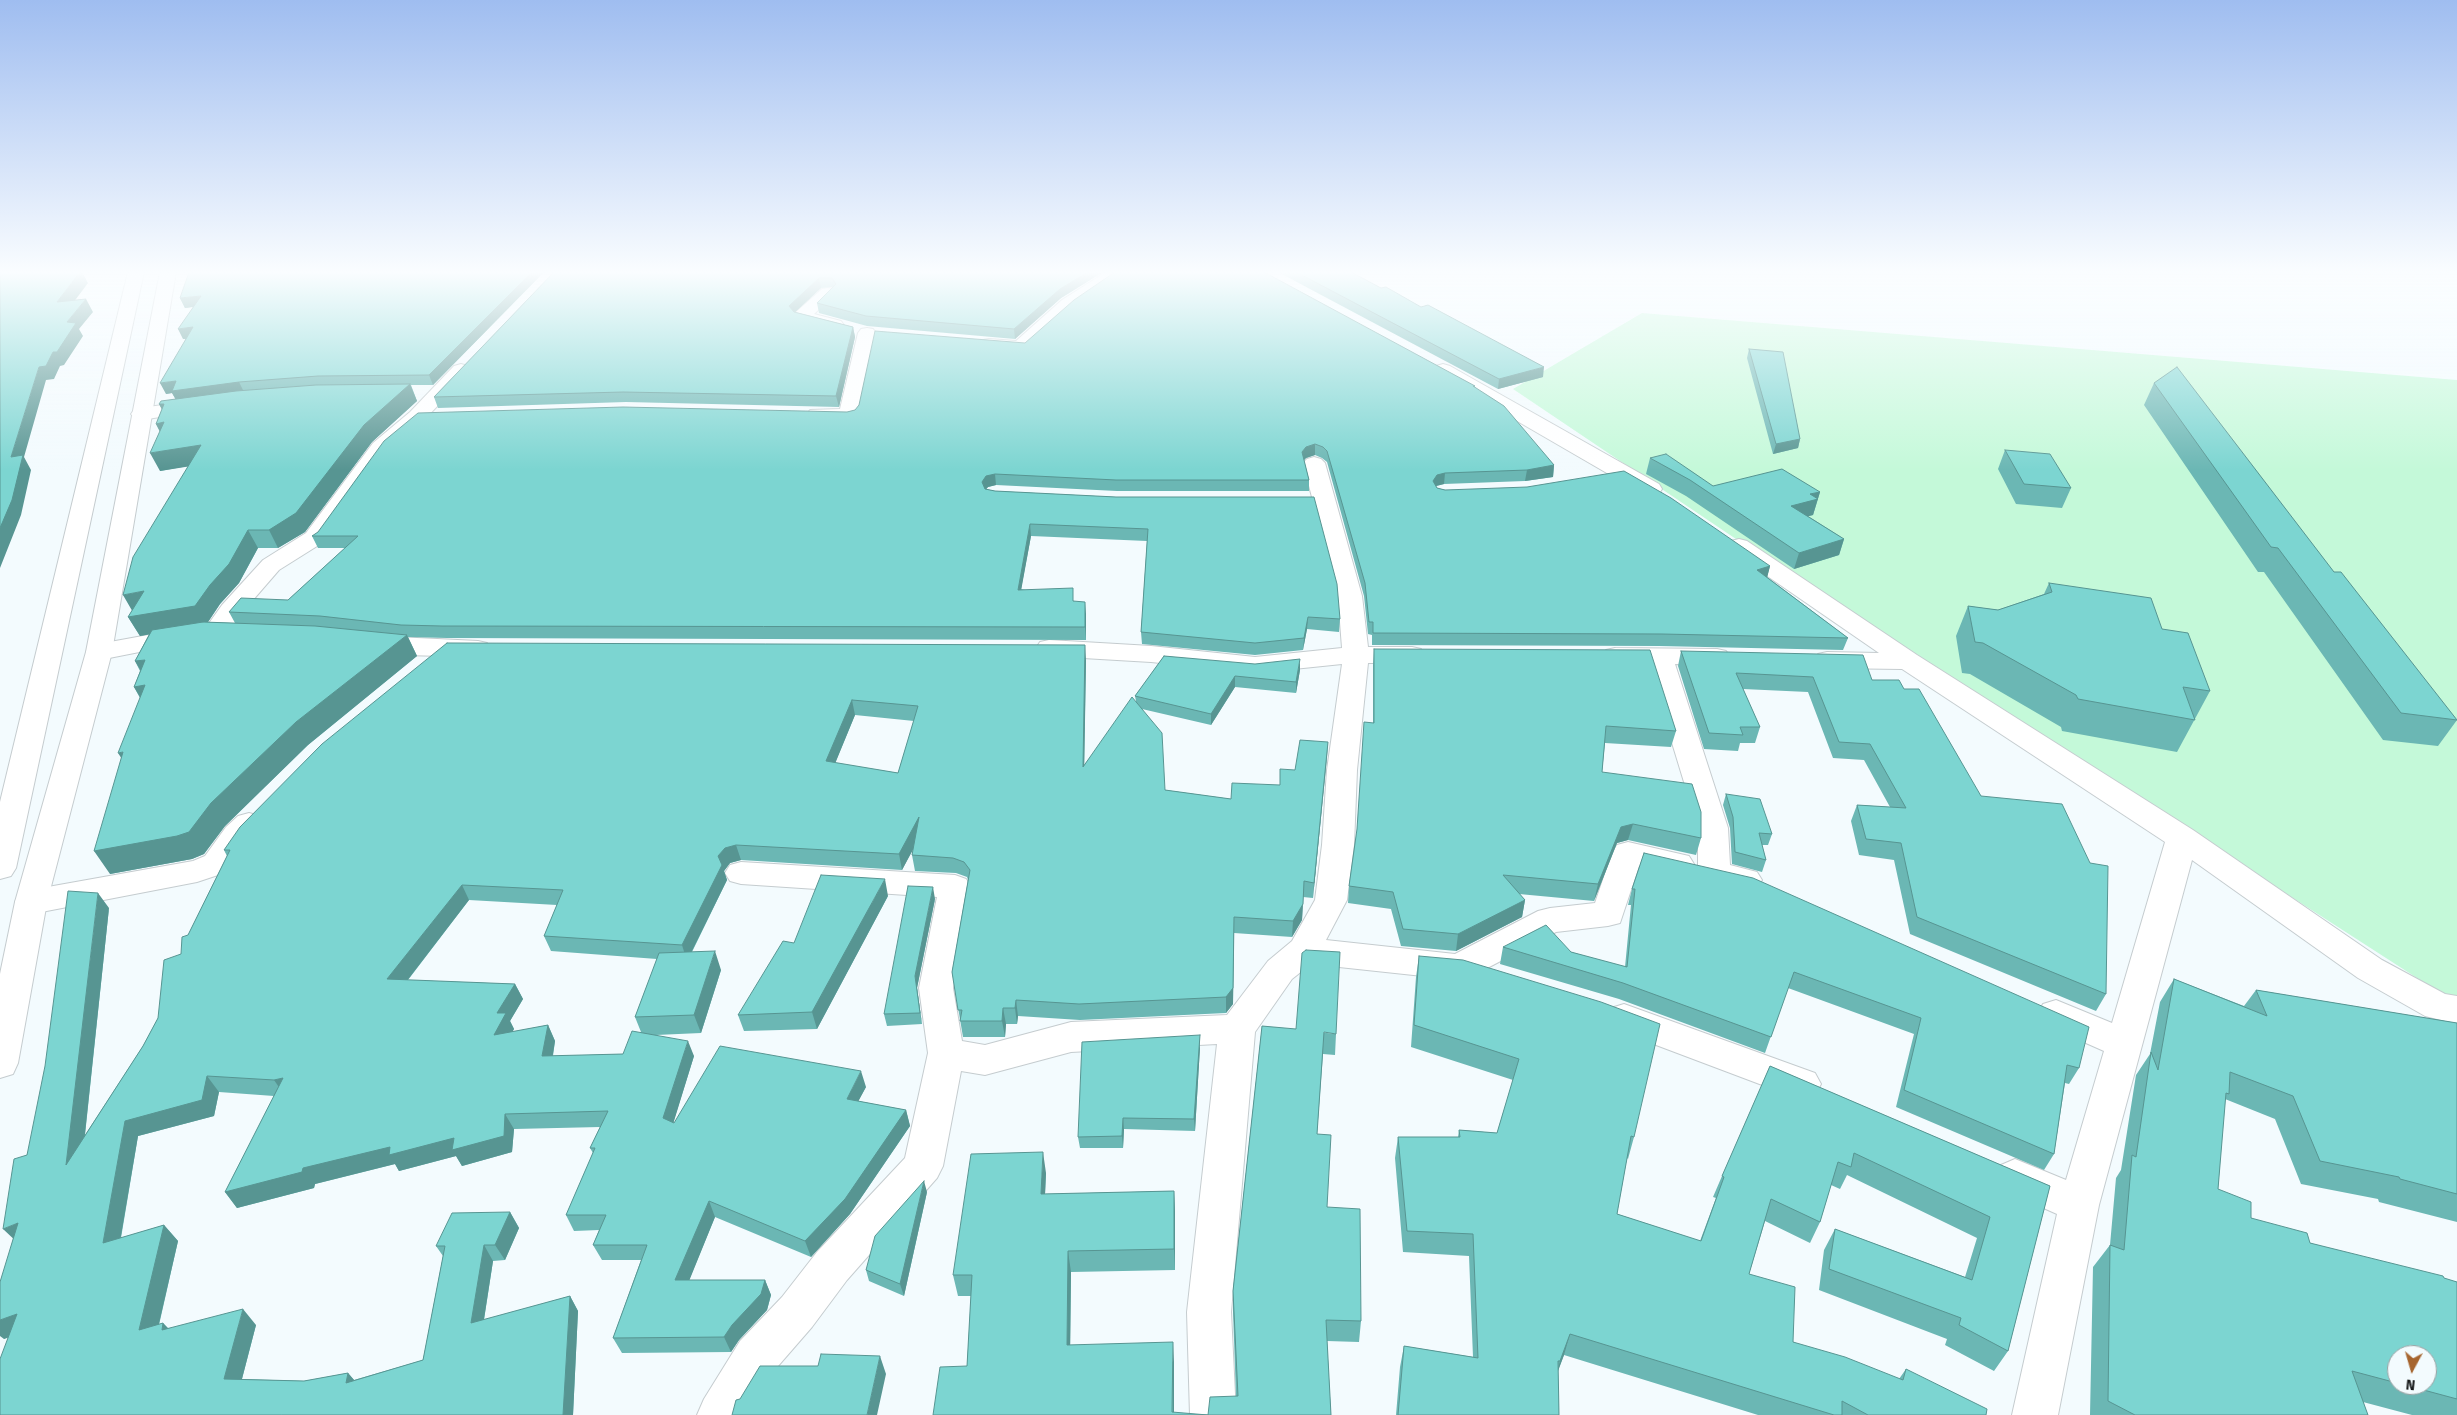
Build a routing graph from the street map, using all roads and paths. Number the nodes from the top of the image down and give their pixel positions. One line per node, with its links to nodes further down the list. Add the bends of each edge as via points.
1 (121, 338): 37 (street)
2 (155, 338): 11 (street)
3 (875, 338): 12 (street, via 849,415)
4 (1030, 338): 5 (street, via 1020,347)
5 (975, 343)
6 (1420, 357): 16 (street)
7 (471, 361): 9 (street)
8 (410, 393): 9 (street)
9 (439, 393): 14 (street)
10 (216, 404): 11 (street)
11 (141, 414): 26 (street)
12 (800, 414)
13 (447, 415): 14 (street)
14 (417, 416): 20 (street, via 380,447 314,538 271,565)
15 (1314, 462): 27 (street, via 1315,500 1350,596)
16 (1622, 474): 17 (street); 18 (street)
17 (1596, 479)
18 (1669, 499)
19 (1718, 532): 33 (street)
20 (215, 633): 21 (street); 26 (street)
21 (243, 634)
22 (353, 641): 23 (street)
23 (447, 648): 24 (street); 34 (street)
24 (506, 649)
25 (1022, 649): 27 (street, via 1067,648 1255,665)
26 (99, 652): 41 (street)
27 (1356, 655): 28 (street); 42 (street, via 1331,900)
28 (1434, 655)
29 (1591, 656): 30 (street)
30 (1659, 656): 31 (street); 39 (street, via 1713,828)
31 (1739, 658)
32 (1798, 659): 33 (street)
33 (1908, 661): 36 (street)
34 (417, 673)
35 (272, 801): 41 (street, via 237,834 216,864 197,871)
36 (2182, 838): 47 (street, via 2370,969 2437,1006); 49 (street)
37 (0, 868)
38 (741, 872): 50 (street, via 955,887 936,988)
39 (1714, 872): 40 (street); 43 (street, via 1628,853 1608,914 1550,920)
40 (1775, 890)
41 (31, 902): 51 (street)
42 (1304, 950): 43 (street); 48 (street, via 1280,970)
43 (1460, 967): 44 (street)
44 (1505, 981)
45 (2026, 1001): 49 (street)
46 (1596, 1008): 52 (street)
47 (2457, 1010)
48 (1237, 1029): 50 (street, via 1071,1037 984,1060); 56 (street, via 1209,1312)
49 (2123, 1044): 54 (street)
50 (946, 1053): 55 (street, via 923,1166 832,1266 797,1312 756,1357)
51 (0, 1063)
52 (1829, 1096)
53 (1990, 1166): 54 (street)
54 (2079, 1205): 57 (street)
55 (720, 1415)
56 (1213, 1415)
57 (2035, 1415)

